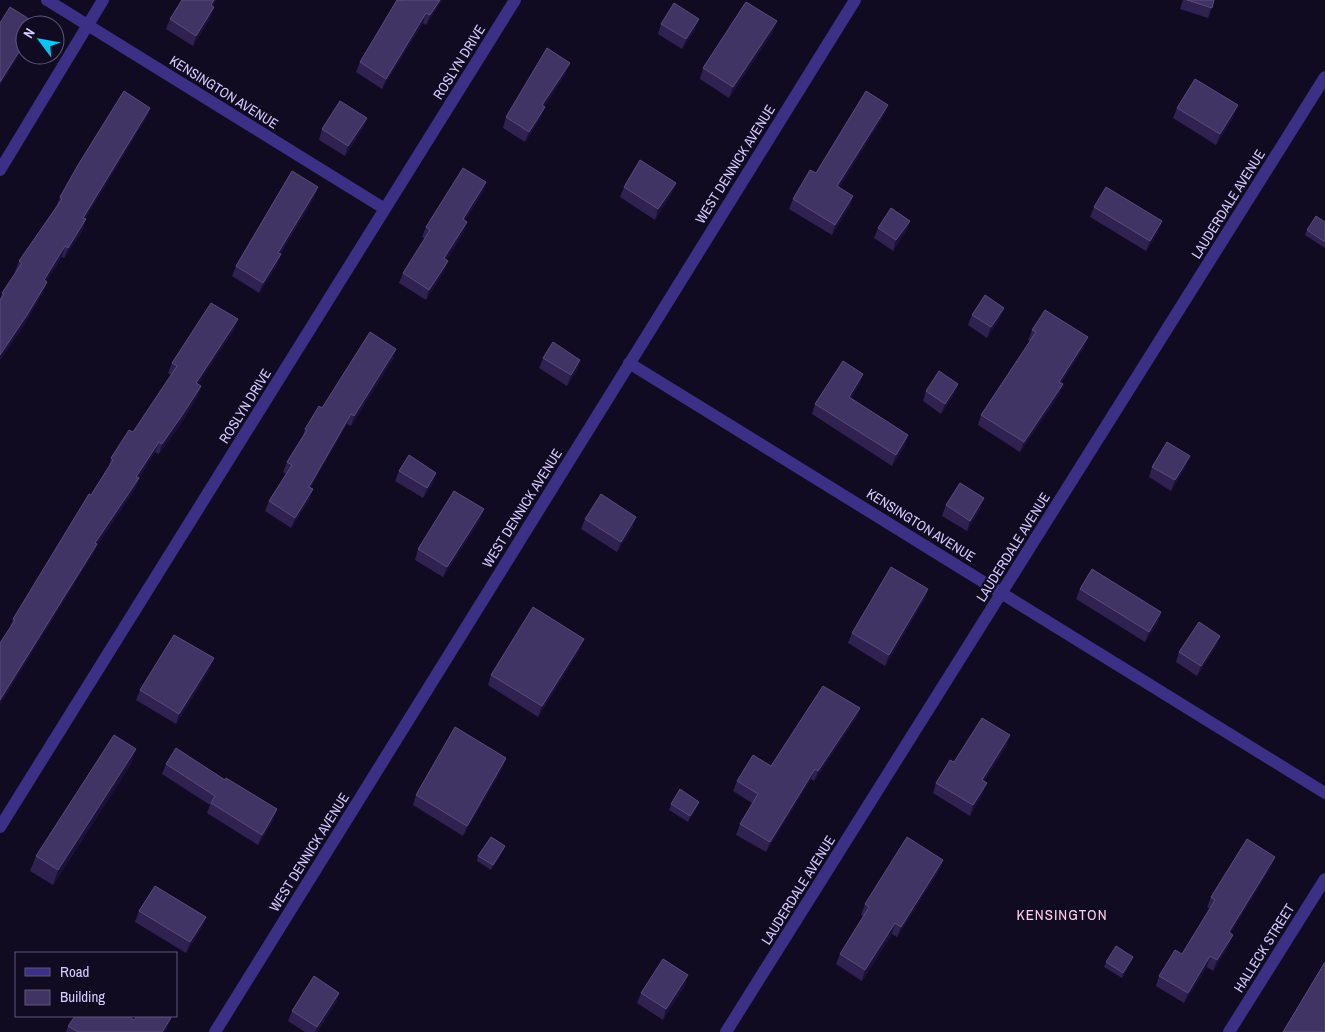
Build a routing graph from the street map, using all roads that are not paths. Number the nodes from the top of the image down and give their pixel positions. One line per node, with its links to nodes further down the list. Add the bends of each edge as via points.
1 (46, 0): 5 (street, KENSINGTON AVENUE)
2 (103, 0): 5 (street)
3 (515, 0): 8 (street, ROSLYN DRIVE)
4 (855, 0): 9 (street, WEST DENNICK AVENUE)
5 (88, 26): 7 (street); 8 (street, KENSINGTON AVENUE)
6 (1325, 77): 10 (street, LAUDERDALE AVENUE)
7 (0, 170)
8 (385, 209): 12 (street, ROSLYN DRIVE)
9 (629, 362): 10 (street, KENSINGTON AVENUE); 14 (street, WEST DENNICK AVENUE)
10 (1002, 593): 11 (street, KENSINGTON AVENUE); 15 (street, LAUDERDALE AVENUE)
11 (1325, 793)
12 (0, 827)
13 (1325, 879): 16 (street, HALLECK STREET)
14 (215, 1032)
15 (726, 1032)
16 (1229, 1032)

